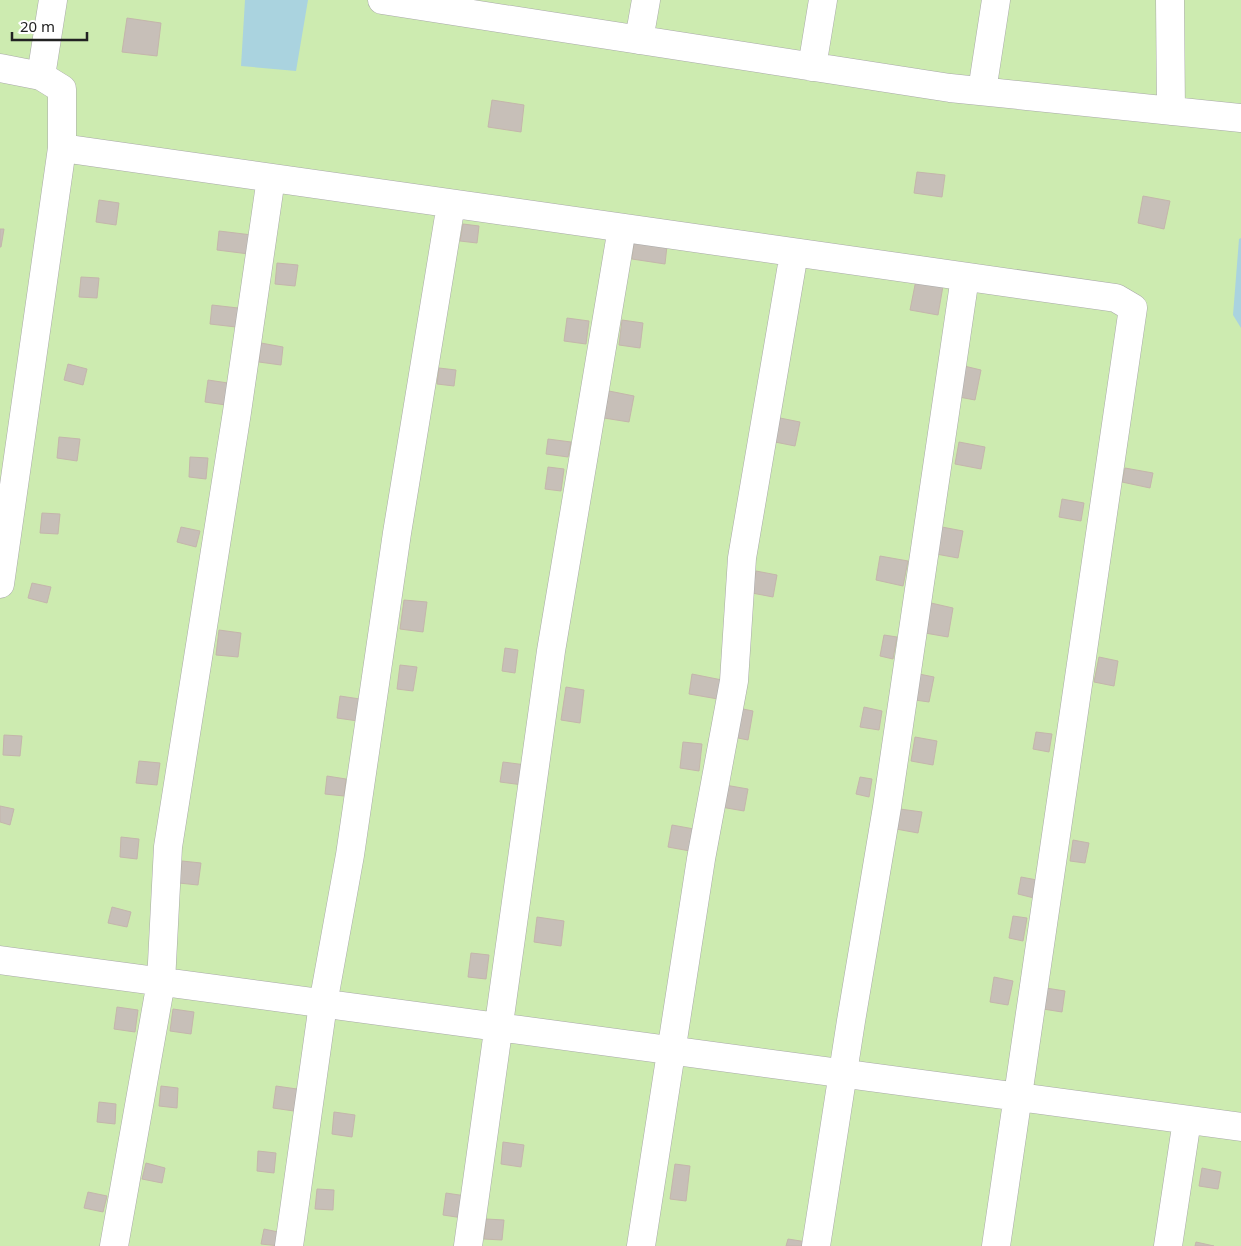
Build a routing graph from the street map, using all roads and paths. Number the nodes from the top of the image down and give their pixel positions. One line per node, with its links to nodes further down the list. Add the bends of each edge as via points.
1 (53, 0): 11 (lane)
2 (382, 0): 7 (lane)
3 (646, 0): 8 (lane)
4 (823, 0): 9 (lane)
5 (996, 0): 12 (lane)
6 (1170, 0): 13 (lane)
7 (462, 6): 8 (lane)
8 (639, 40): 9 (lane)
9 (812, 66): 12 (lane)
10 (0, 68): 11 (lane)
11 (41, 76): 15 (lane, via 62,89)
12 (982, 91): 13 (lane)
13 (1171, 111): 14 (lane)
14 (1241, 118)
15 (62, 148): 16 (lane); 21 (lane)
16 (271, 178): 17 (lane); 23 (lane, via 168,847)
17 (452, 204): 18 (lane); 24 (lane, via 397,532 350,855)
18 (622, 228): 19 (lane); 25 (lane, via 551,651)
19 (794, 253): 20 (lane); 26 (lane, via 742,558 734,681)
20 (965, 277): 27 (lane, via 887,807); 28 (lane, via 1116,298 1133,308)
21 (0, 584)
22 (0, 960): 23 (lane)
23 (161, 982): 24 (lane); 31 (lane)
24 (323, 1004): 25 (lane); 32 (lane)
25 (500, 1028): 26 (lane); 33 (lane)
26 (670, 1051): 27 (lane); 34 (lane)
27 (843, 1074): 28 (lane); 35 (lane)
28 (1018, 1097): 29 (lane); 36 (lane)
29 (1187, 1120): 30 (lane); 37 (lane)
30 (1241, 1127)
31 (114, 1246)
32 (289, 1246)
33 (468, 1246)
34 (642, 1246)
35 (816, 1246)
36 (996, 1246)
37 (1168, 1246)

